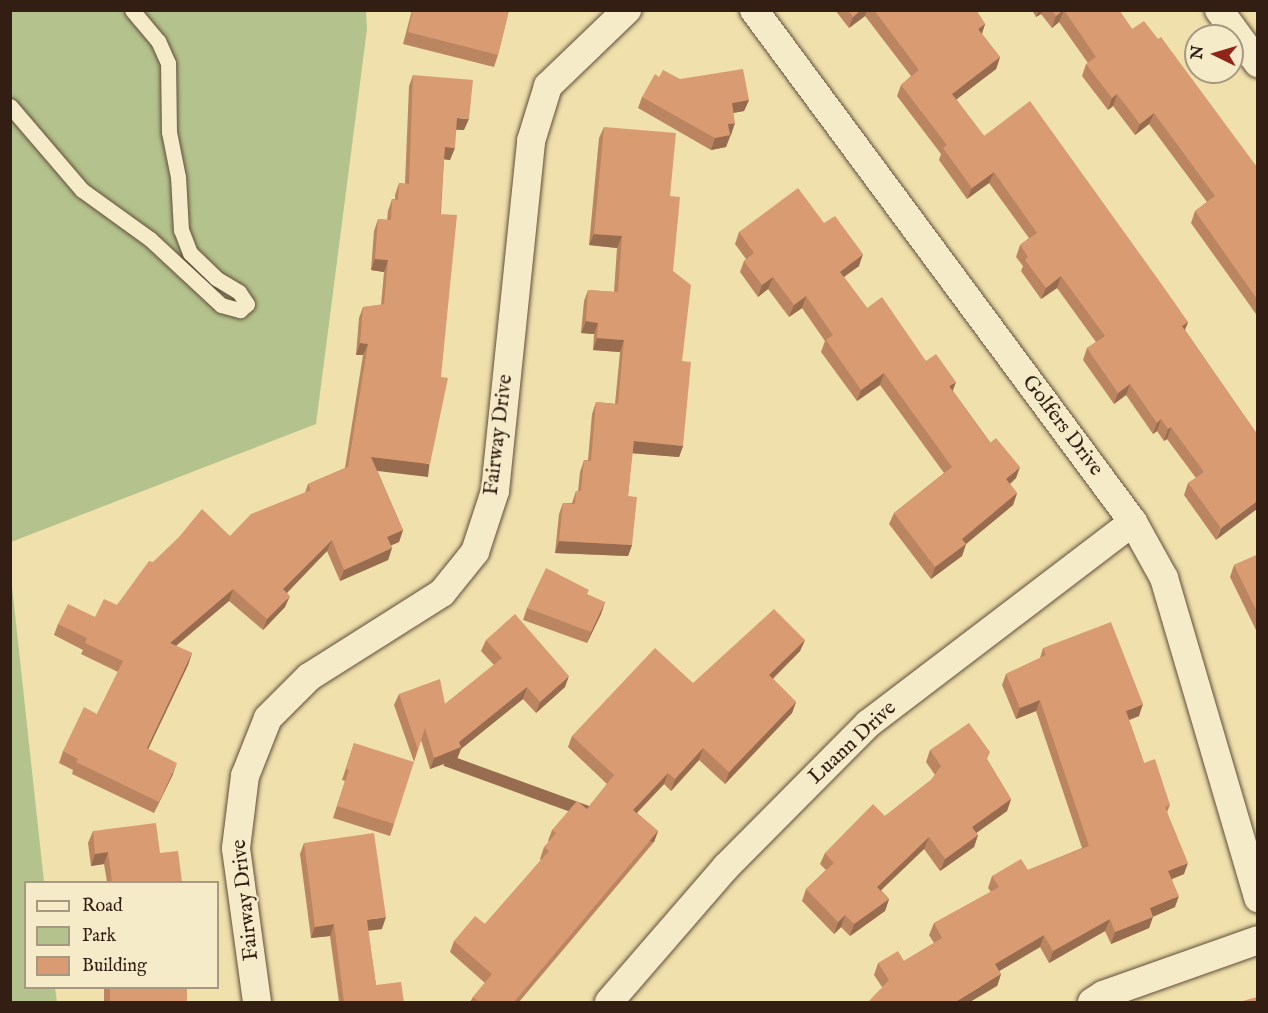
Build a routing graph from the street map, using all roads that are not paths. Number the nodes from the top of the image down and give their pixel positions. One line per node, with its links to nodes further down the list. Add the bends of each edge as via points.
1 (132, 10): 6 (lane, via 159,41 168,63 169,132 177,167 181,230 190,254 216,278 239,292 248,304 240,309 221,305 150,239 82,190)
2 (627, 10): 10 (street, Fairway Drive, via 548,86 531,141 495,491 475,552 442,593 309,677 268,718 245,776 236,848)
3 (754, 10): 7 (street, Golfers Drive)
4 (1219, 10): 5 (street)
5 (1257, 63)
6 (10, 106)
7 (1133, 522): 8 (street, Golfers Drive, via 1164,578); 11 (street, Luann Drive, via 868,724 726,867)
8 (1257, 897)
9 (1257, 940): 12 (street)
10 (257, 1002)
11 (609, 1002)
12 (1092, 1002)

